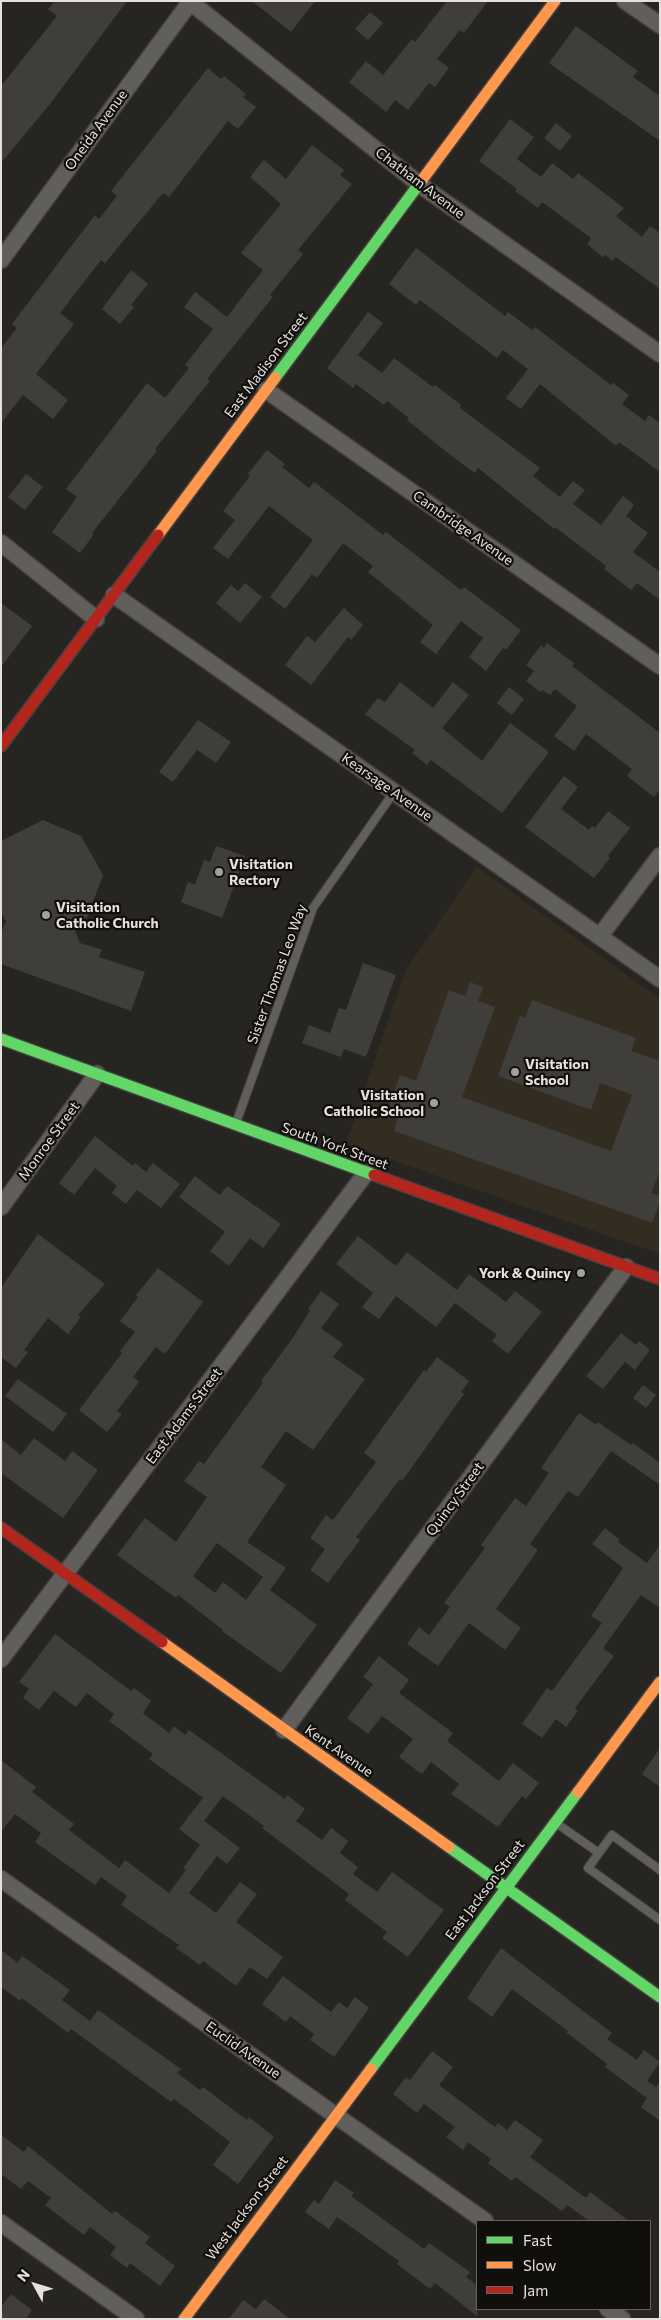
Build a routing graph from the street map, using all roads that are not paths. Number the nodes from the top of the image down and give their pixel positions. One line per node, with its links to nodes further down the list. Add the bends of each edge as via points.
1 (555, 1): 5 (street, East Madison Street)
2 (625, 1): 4 (street)
3 (190, 2): 5 (street, Chatham Avenue); 6 (street, Oneida Avenue)
4 (660, 26)
5 (419, 184): 7 (street, Chatham Avenue); 8 (street, East Madison Street)
6 (1, 260)
7 (660, 354)
8 (266, 390): 10 (street, East Madison Street); 12 (street, Cambridge Avenue)
9 (1, 543): 11 (street)
10 (114, 595): 11 (street, East Madison Street); 14 (street, Kearsage Avenue)
11 (96, 619): 13 (street, East Madison Street)
12 (660, 666)
13 (1, 746)
14 (394, 792): 16 (street, Kearsage Avenue); 20 (lane, Sister Thomas Leo Way, via 313,908)
15 (660, 856): 16 (street)
16 (600, 936): 17 (street, Kearsage Avenue)
17 (660, 979)
18 (1, 1039): 19 (street, South York Street)
19 (97, 1074): 20 (street, South York Street); 22 (street, Monroe Street)
20 (235, 1125): 21 (street, South York Street)
21 (366, 1173): 23 (street, South York Street); 26 (street, East Adams Street)
22 (1, 1207)
23 (626, 1267): 24 (street, South York Street); 29 (street, Quincy Street)
24 (660, 1279)
25 (1, 1528): 26 (street, Kent Avenue)
26 (65, 1574): 27 (street, East Adams Street); 29 (street, Kent Avenue)
27 (1, 1659)
28 (660, 1682): 30 (street, East Jackson Street)
29 (284, 1730): 34 (street, Kent Avenue)
30 (555, 1822): 31 (lane); 34 (street, East Jackson Street)
31 (599, 1853): 32 (lane, via 612,1835); 35 (lane, via 588,1868)
32 (660, 1870)
33 (1, 1879): 37 (street, Euclid Avenue)
34 (506, 1887): 36 (street, Kent Avenue); 37 (street, East Jackson Street)
35 (660, 1920)
36 (660, 1997)
37 (335, 2115): 38 (street, Euclid Avenue); 42 (street, West Jackson Street)
38 (484, 2220)
39 (1, 2223): 41 (street)
40 (609, 2310): 43 (street)
41 (136, 2319)
42 (184, 2319)
43 (622, 2319)

